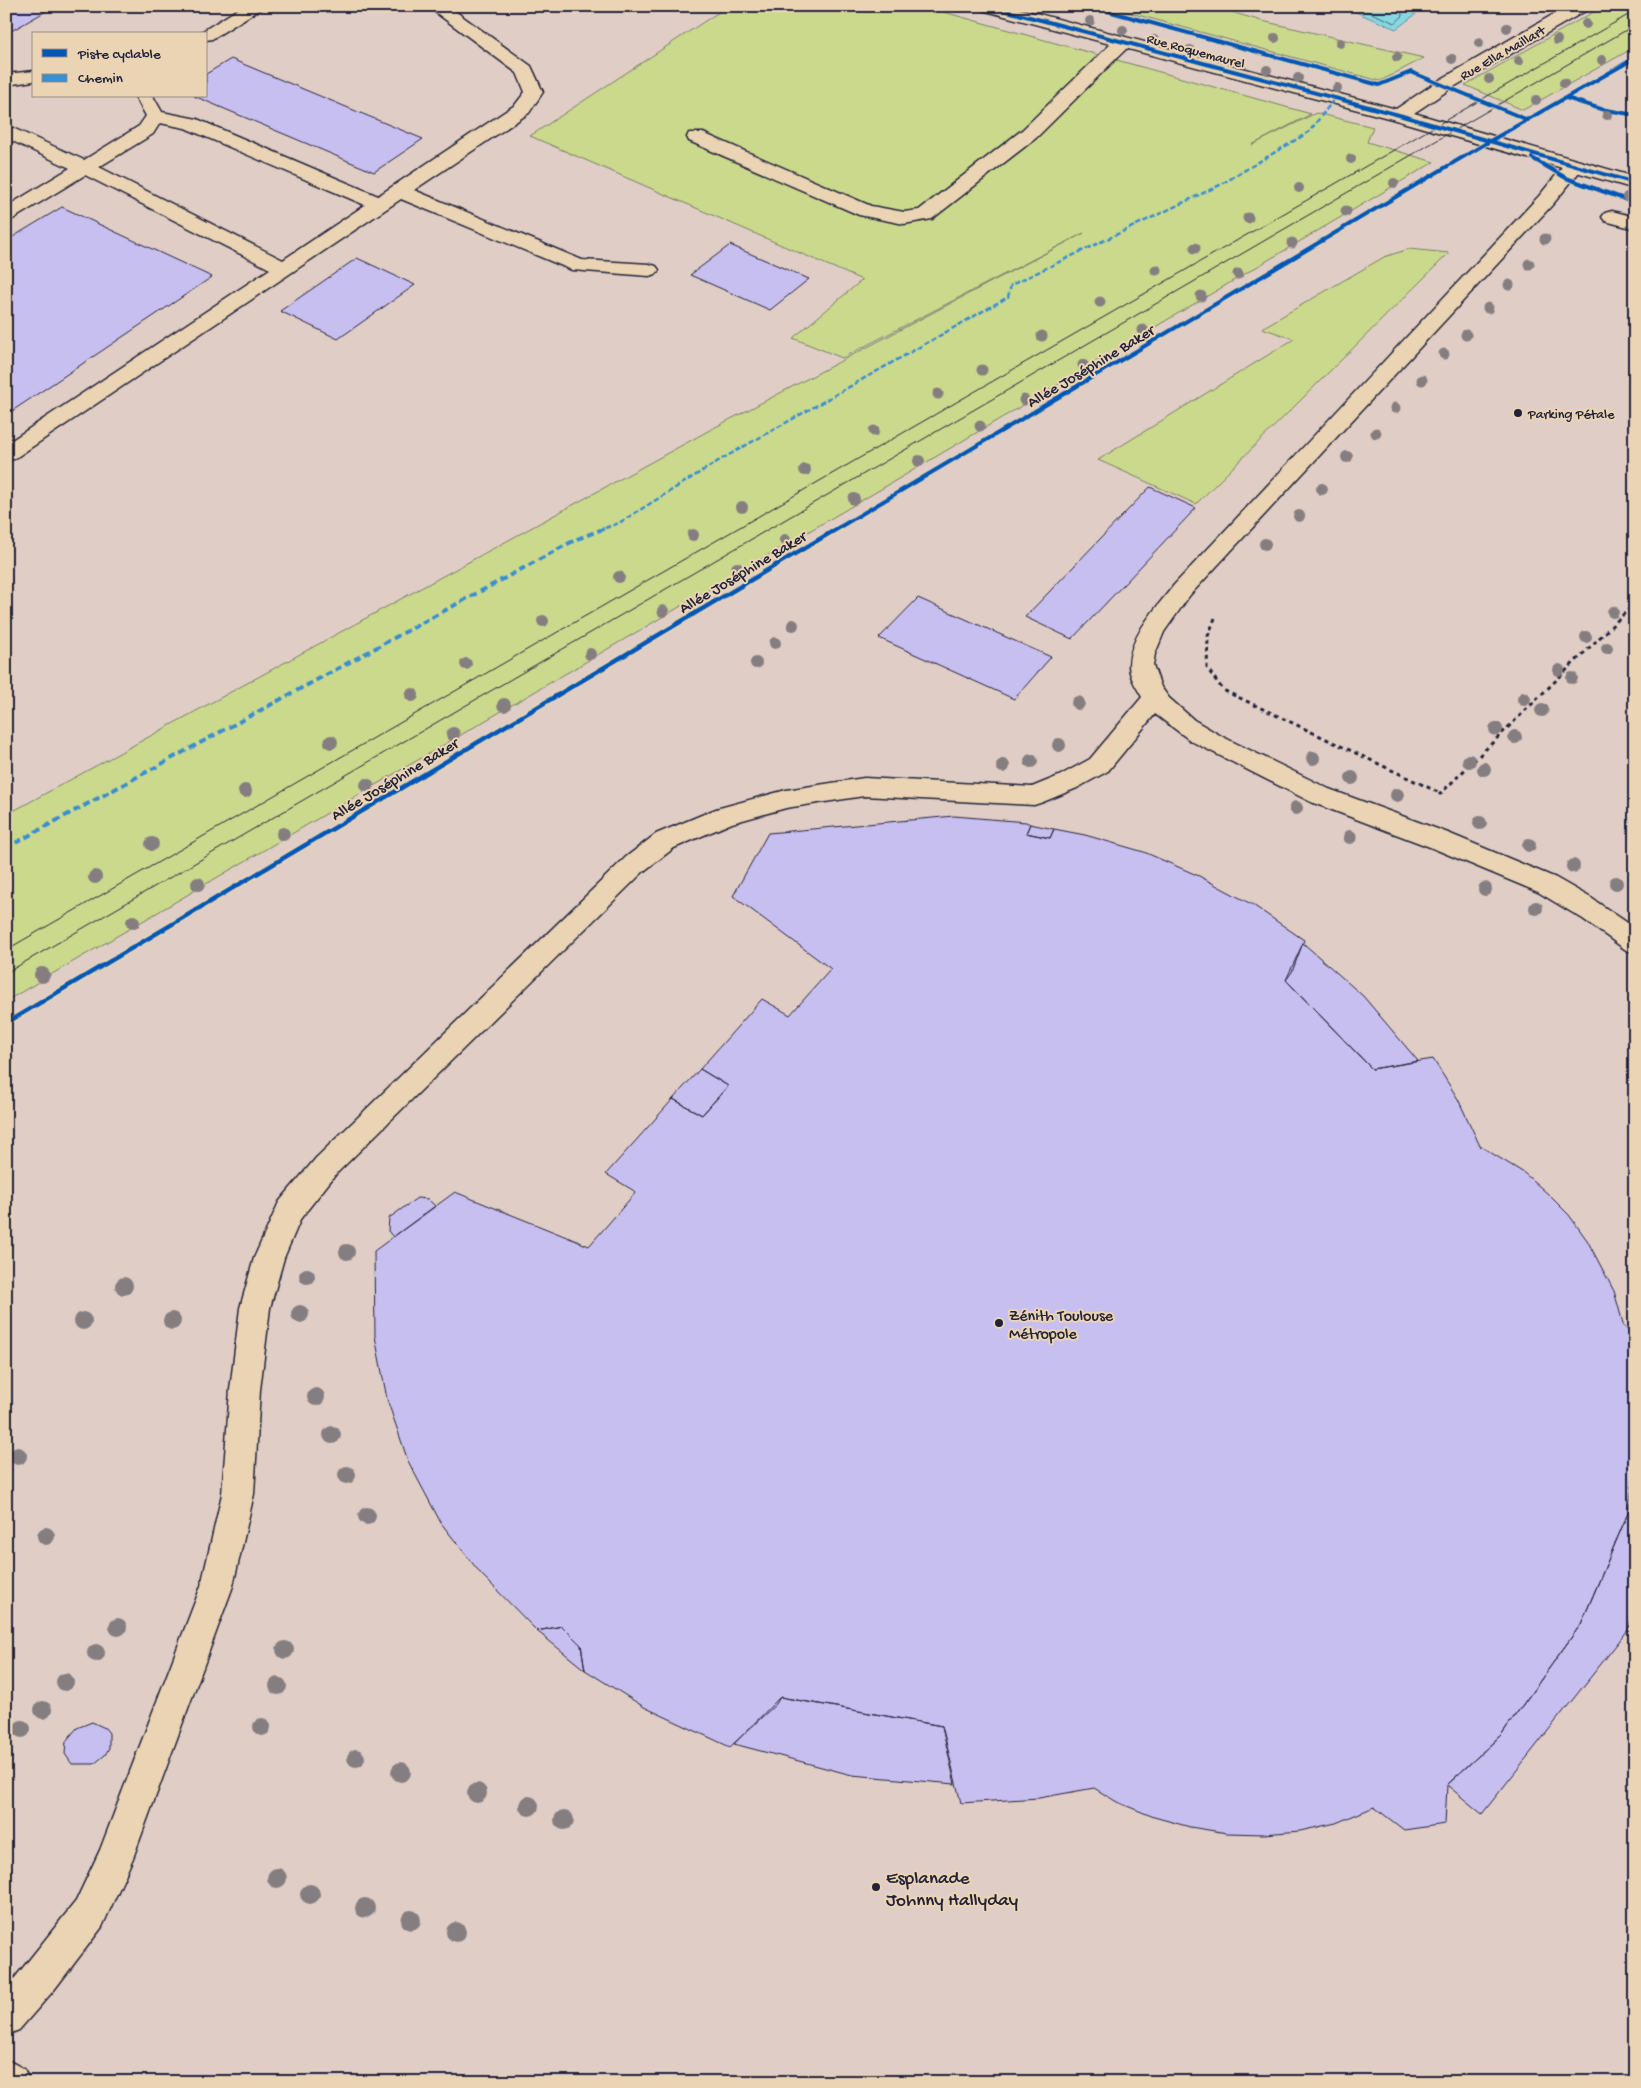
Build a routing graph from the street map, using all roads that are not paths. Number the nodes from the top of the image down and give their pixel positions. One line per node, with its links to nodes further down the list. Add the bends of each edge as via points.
1 (256, 6): 5 (street)
2 (436, 6): 17 (street, via 525,70 534,92 522,109)
3 (988, 6): 6 (street, Rue Roquemaurel)
4 (1573, 8): 10 (street, Rue Ella Maillart)
5 (208, 34)
6 (1122, 43): 10 (street, Rue Roquemaurel); 13 (street, via 1029,134 925,215 904,218 866,211)
7 (32, 76): 8 (street)
8 (6, 80)
9 (145, 98): 11 (street)
10 (1400, 115): 14 (street, Rue Roquemaurel)
11 (155, 116): 15 (street, via 146,130); 18 (street, via 190,123)
12 (6, 131): 15 (street)
13 (696, 137)
14 (1574, 166): 16 (street, Rue Roquemaurel); 25 (street, via 1546,200 1182,590 1149,636 1142,659 1143,676)
15 (84, 167): 19 (street); 22 (street)
16 (1635, 183)
17 (399, 191): 18 (street); 23 (street, via 579,266)
18 (380, 204): 22 (street)
19 (6, 215)
20 (1612, 217): 21 (street)
21 (1635, 223)
22 (284, 268): 24 (street)
23 (649, 270)
24 (6, 454)
25 (1155, 696): 26 (street, via 1172,717 1199,735 1312,793 1448,843 1546,885 1582,904); 27 (street, via 1099,765 1034,796 864,787 786,799 734,813 665,841 635,864 326,1166 289,1211 269,1258 255,1308 238,1494 217,1586 115,1858 89,1914)
26 (1635, 944)
27 (6, 2017)
28 (6, 2078): 29 (street)
29 (11, 2082)

